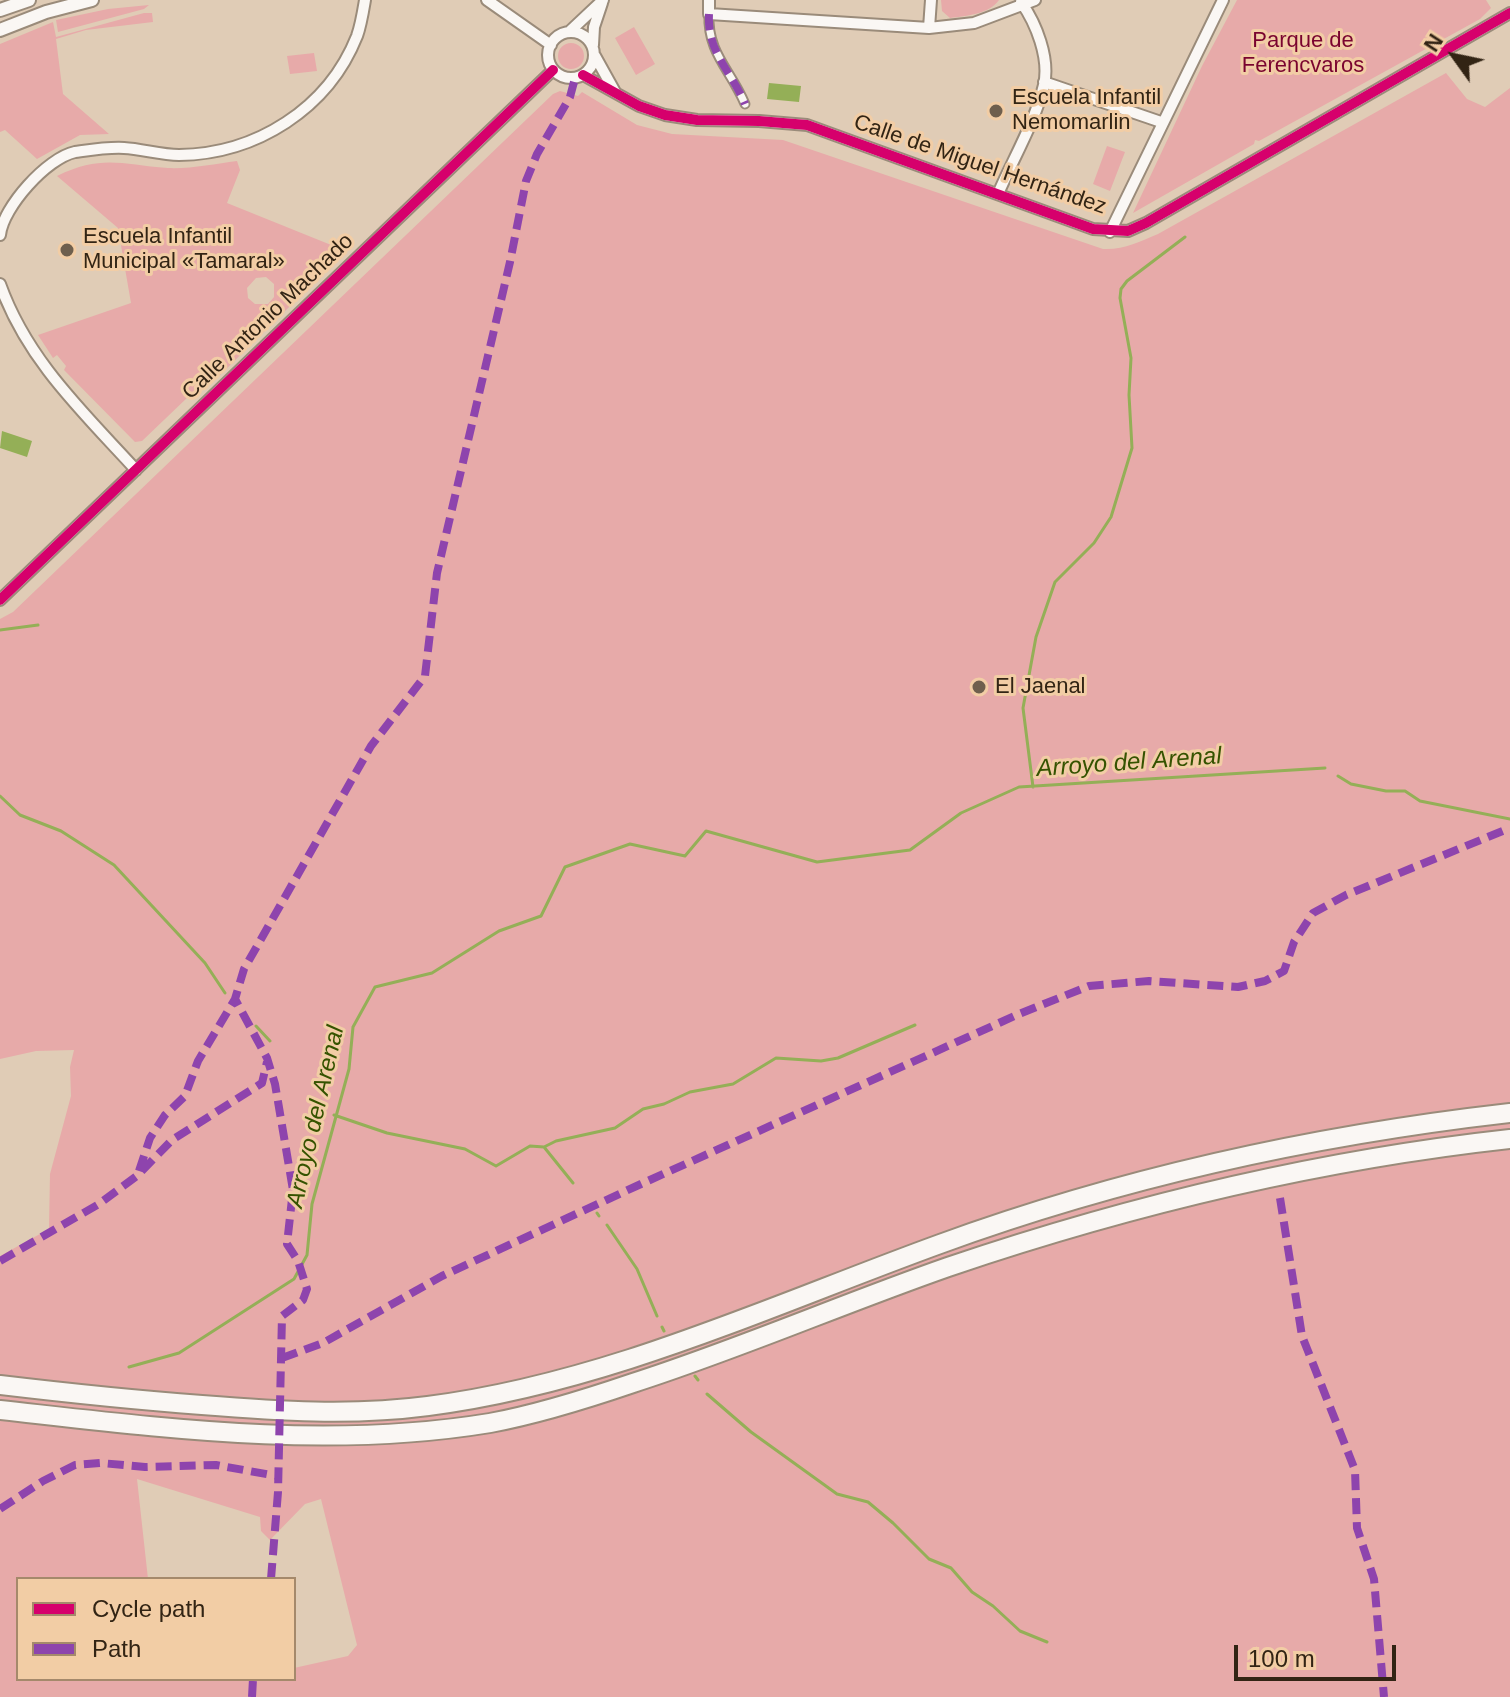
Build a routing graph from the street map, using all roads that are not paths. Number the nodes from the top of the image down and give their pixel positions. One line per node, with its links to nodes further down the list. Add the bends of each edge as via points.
1 (29, 0): 11 (street)
2 (92, 0): 15 (street)
3 (365, 0): 27 (street, via 358,35 342,65 316,99 288,122 247,144 203,154 123,148 71,153 35,177 17,197)
4 (487, 0): 17 (street)
5 (603, 0): 16 (street); 18 (street, via 594,27)
6 (709, 0): 13 (street)
7 (931, 0): 14 (street)
8 (1035, 0): 10 (street)
9 (1223, 0): 24 (street)
10 (1021, 3): 14 (street, via 974,23); 21 (street, via 1043,54)
11 (0, 10)
12 (1510, 13): 26 (street, Calle de Miguel Hernández, via 1146,223)
13 (709, 14): 14 (street); 23 (street, via 711,45)
14 (929, 28)
15 (0, 30)
16 (569, 32): 17 (street); 18 (street, via 584,36)
17 (551, 45): 19 (street, via 548,58)
18 (594, 51): 20 (street, via 592,66); 22 (street)
19 (553, 70): 20 (street, via 569,78); 29 (street, Calle Antonio Machado)
20 (583, 75): 22 (street, Calle de Miguel Hernández)
21 (1044, 82): 24 (street); 25 (street)
22 (615, 92): 25 (street, Calle de Miguel Hernández, via 665,115 807,125)
23 (745, 104)
24 (1161, 122): 26 (street)
25 (998, 194): 26 (street, Calle de Miguel Hernández)
26 (1110, 232)
27 (0, 235)
28 (0, 284): 29 (street, via 10,312 49,376)
29 (136, 470): 30 (street, Calle Antonio Machado)
30 (3, 593)
31 (1510, 1113): 33 (highway, via 1412,1124 1259,1152 1110,1190 944,1242 701,1336 491,1396 363,1412 293,1413)
32 (1510, 1139): 34 (highway, via 1414,1149 1267,1177 1114,1215 947,1268 709,1358 494,1422 377,1436 290,1437)
33 (0, 1385)
34 (0, 1410)

